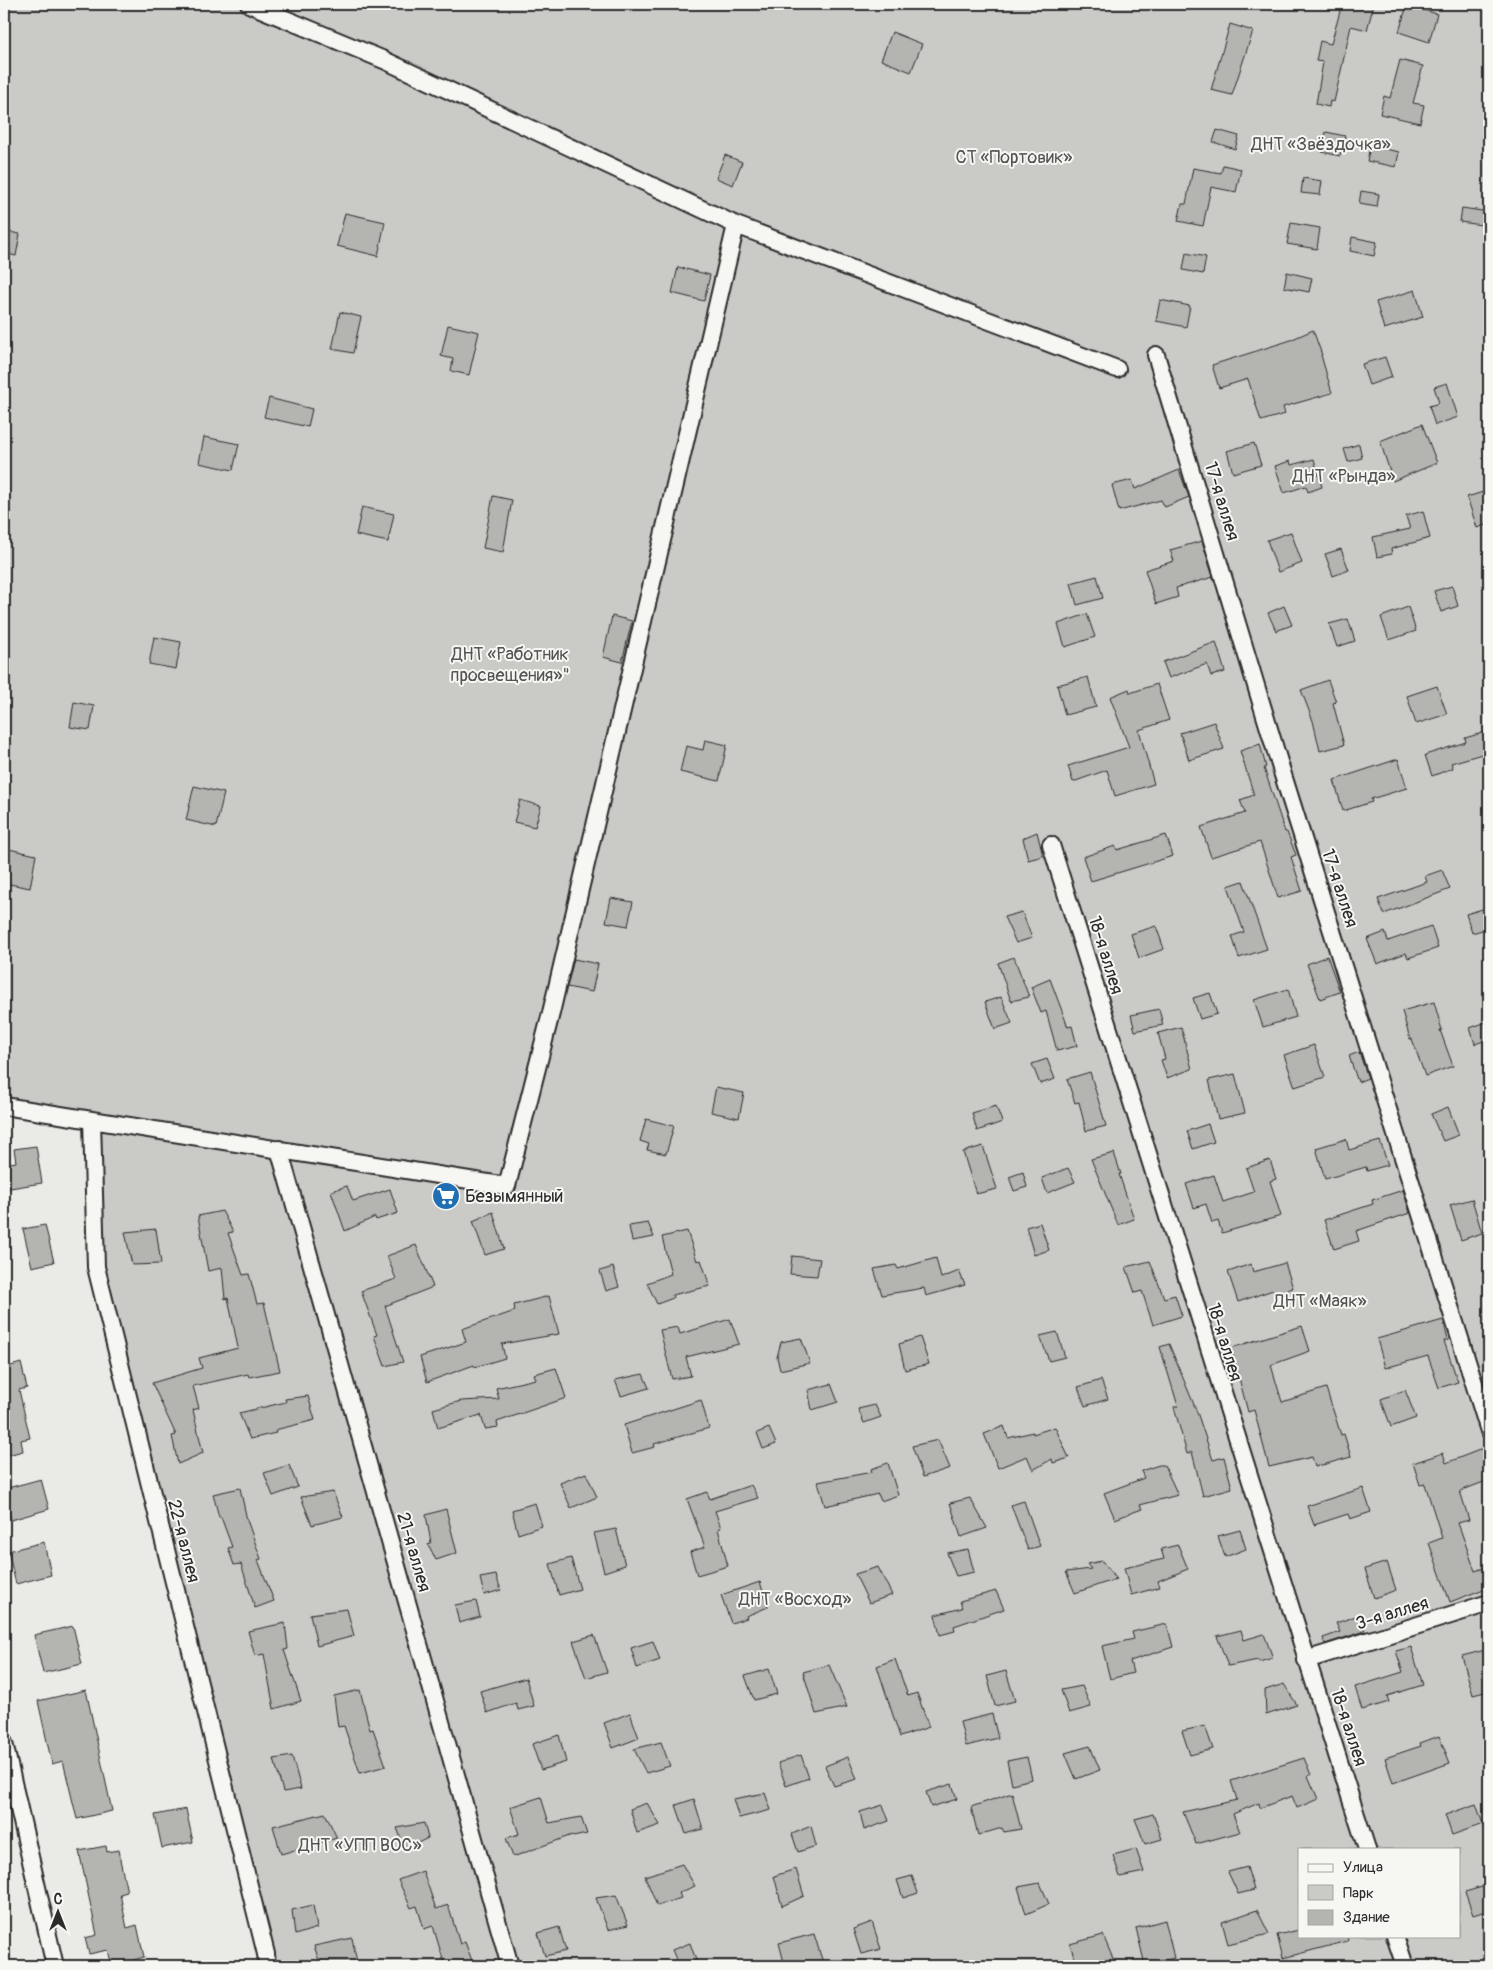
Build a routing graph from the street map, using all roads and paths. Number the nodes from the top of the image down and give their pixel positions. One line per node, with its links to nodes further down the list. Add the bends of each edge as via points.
1 (249, 4): 2 (street, via 384,60)
2 (736, 225): 4 (street); 8 (street, via 553,1004 507,1186)
3 (1156, 356): 9 (street, 17-я аллея, via 1283,775)
4 (1117, 369)
5 (1051, 845): 11 (street, 18-я аллея)
6 (4, 1106): 7 (street)
7 (92, 1120): 8 (street); 16 (street, 22-я аллея, via 96,1267)
8 (278, 1149): 17 (street, 21-я аллея)
9 (1489, 1431)
10 (1489, 1603): 11 (street, 3-я аллея)
11 (1306, 1660): 13 (street, 18-я аллея)
12 (4, 1744): 15 (street)
13 (1367, 1848)
14 (1396, 1938): 18 (street)
15 (55, 1966)
16 (267, 1966)
17 (510, 1966)
18 (1404, 1966)

